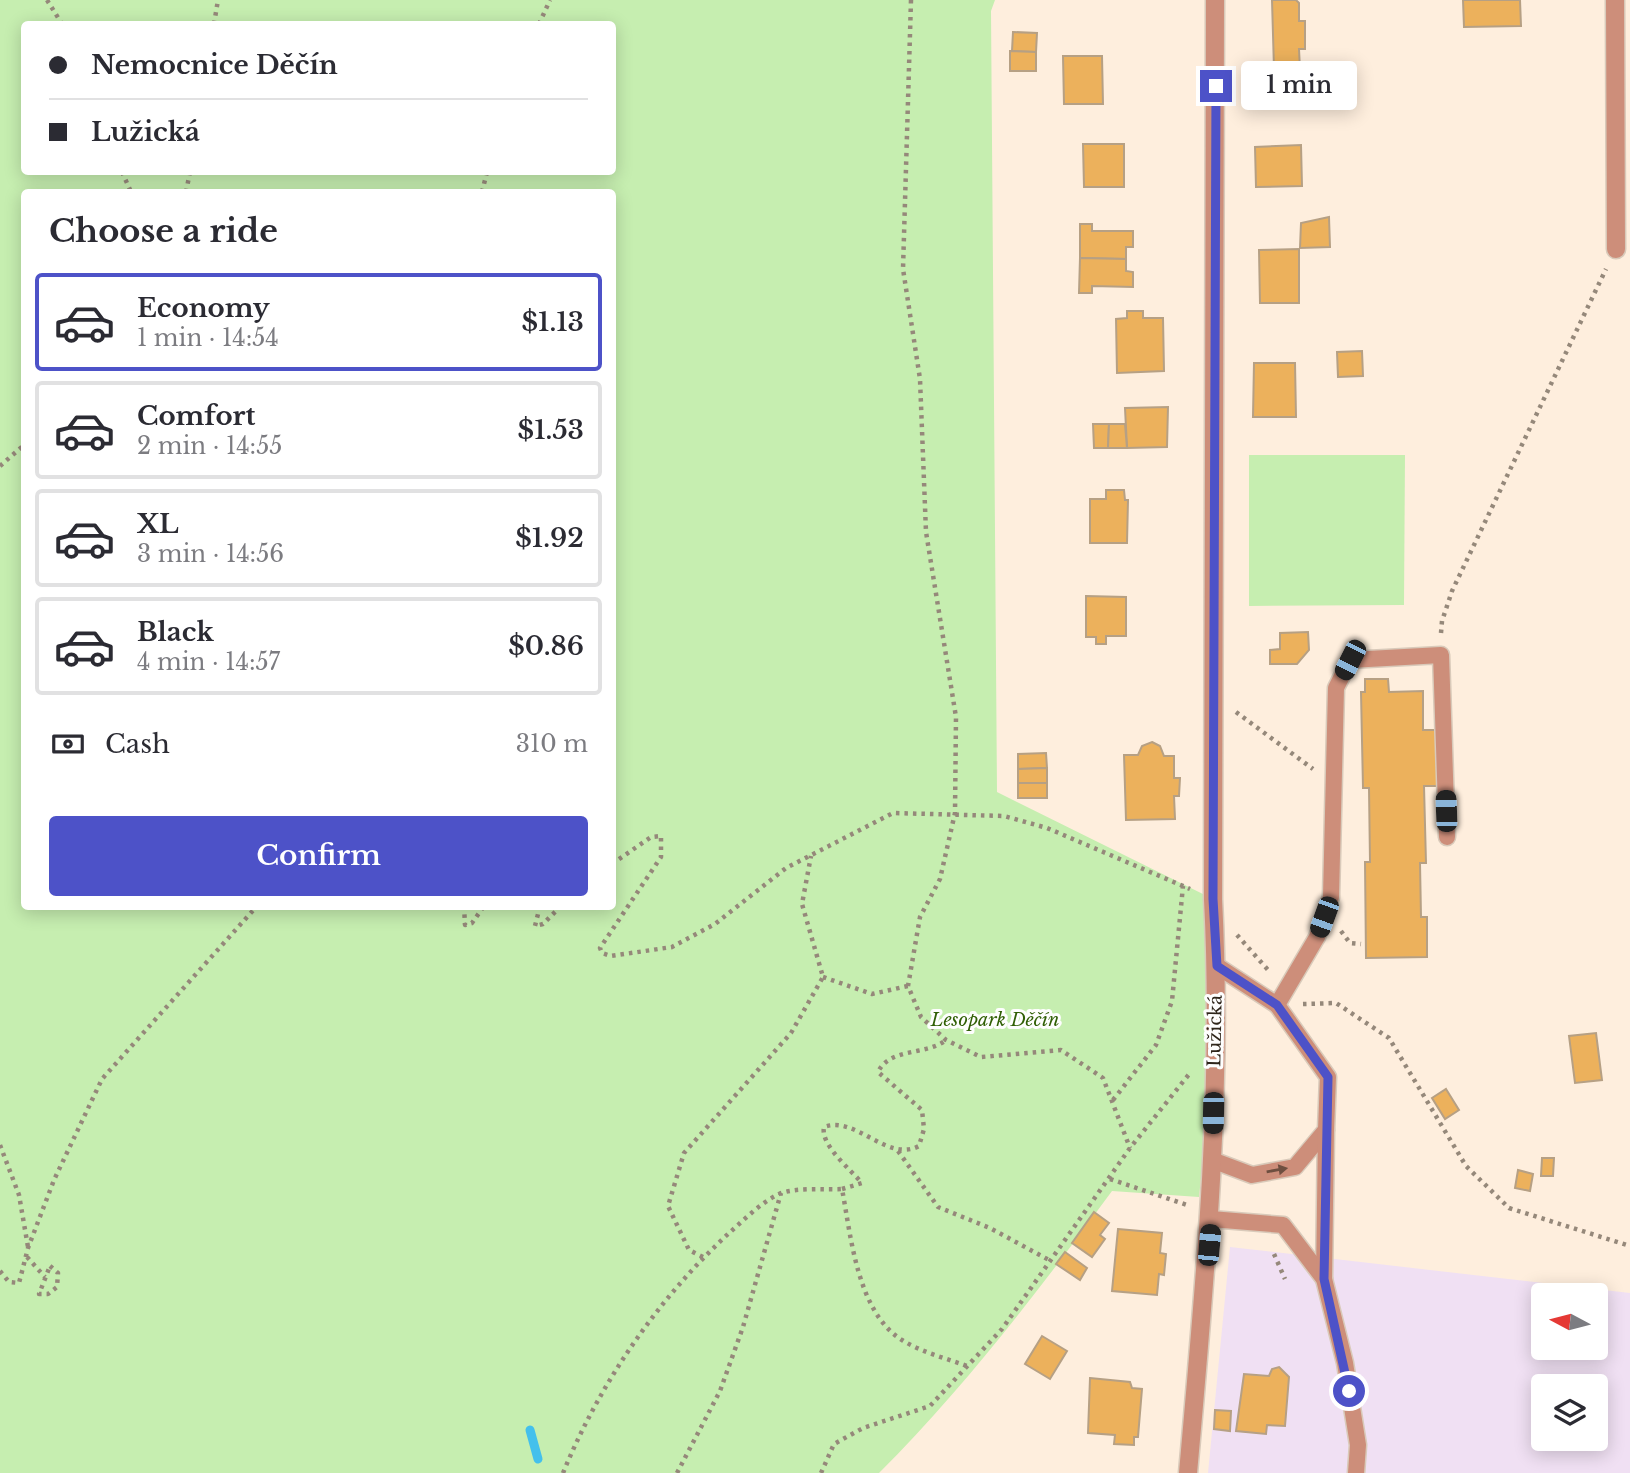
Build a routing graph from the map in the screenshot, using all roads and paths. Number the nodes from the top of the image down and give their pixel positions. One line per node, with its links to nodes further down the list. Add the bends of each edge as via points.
1 (47, 0): 7 (path)
2 (218, 0): 8 (path)
3 (550, 0): 9 (path)
4 (911, 0): 16 (path, via 903,269 920,379 926,532 956,717)
5 (1215, 0): 21 (street, Lužická)
6 (1615, 0): 10 (street)
7 (60, 21)
8 (214, 21)
9 (540, 21)
10 (1616, 249): 13 (path, via 1452,591 1441,621)
11 (21, 448): 12 (path)
12 (0, 466)
13 (1441, 655): 15 (lane, via 1350,660 1336,688); 17 (lane)
14 (1233, 710): 15 (path)
15 (1334, 784): 30 (lane, via 1331,897 1317,937)
16 (955, 813): 18 (path, via 893,813); 20 (path, via 1004,816 1047,828); 29 (path, via 940,879 920,917)
17 (1447, 837)
18 (811, 855): 19 (path, via 786,868 715,925 672,947 625,955 602,953 600,948 661,857 663,840 657,834); 28 (path, via 802,904)
19 (616, 861)
20 (1183, 886): 21 (path); 33 (path, via 1172,1001 1156,1045)
21 (1213, 899): 27 (street, Lužická)
22 (253, 910): 44 (path, via 102,1079)
23 (464, 910): 24 (path, via 466,925)
24 (481, 910)
25 (539, 910): 26 (path, via 535,926)
26 (557, 910)
27 (1217, 966): 30 (lane); 32 (street, Lužická)
28 (823, 976): 29 (path, via 872,994); 46 (path, via 791,1032 684,1153 668,1206 689,1250)
29 (908, 986): 31 (path, via 921,1017)
30 (1277, 1005): 34 (lane, via 1328,1077); 43 (path, via 1336,1003 1389,1038 1466,1166 1509,1208)
31 (946, 1040): 33 (path, via 981,1056 1061,1050 1103,1078); 37 (path, via 889,1059 880,1067 881,1076 920,1106 925,1118 919,1146)
32 (1215, 1042): 36 (path); 38 (street, Lužická)
33 (1113, 1101): 36 (path)
34 (1326, 1130): 38 (lane, one-way to 34, via 1252,1175 1295,1167); 50 (lane)
35 (0, 1146): 44 (path, via 19,1195)
36 (1130, 1148): 39 (path)
37 (898, 1150): 40 (path, via 839,1125 824,1127 829,1146 862,1183); 47 (path, via 938,1207)
38 (1212, 1160): 42 (street, Lužická)
39 (1110, 1179): 42 (path); 47 (path)
40 (842, 1189): 41 (path); 51 (path, via 857,1273 880,1319 900,1339)
41 (781, 1193): 46 (path); 53 (path, via 720,1391)
42 (1211, 1216): 50 (lane, via 1283,1225); 55 (street, Lužická)
43 (1630, 1246)
44 (28, 1248): 45 (path)
45 (26, 1256): 48 (path, via 19,1283 9,1282); 49 (path)
46 (703, 1257): 52 (path, via 631,1344 579,1433)
47 (1049, 1260): 51 (path, via 1002,1329)
48 (0, 1271)
49 (45, 1277): 49 (path, via 38,1293 46,1295 56,1289 59,1279 50,1266)
50 (1324, 1279): 56 (lane, via 1347,1377 1358,1445)
51 (967, 1366): 54 (path, via 930,1406 863,1428 834,1444)
52 (563, 1473)
53 (677, 1473)
54 (821, 1473)
55 (1188, 1473)
56 (1356, 1473)

